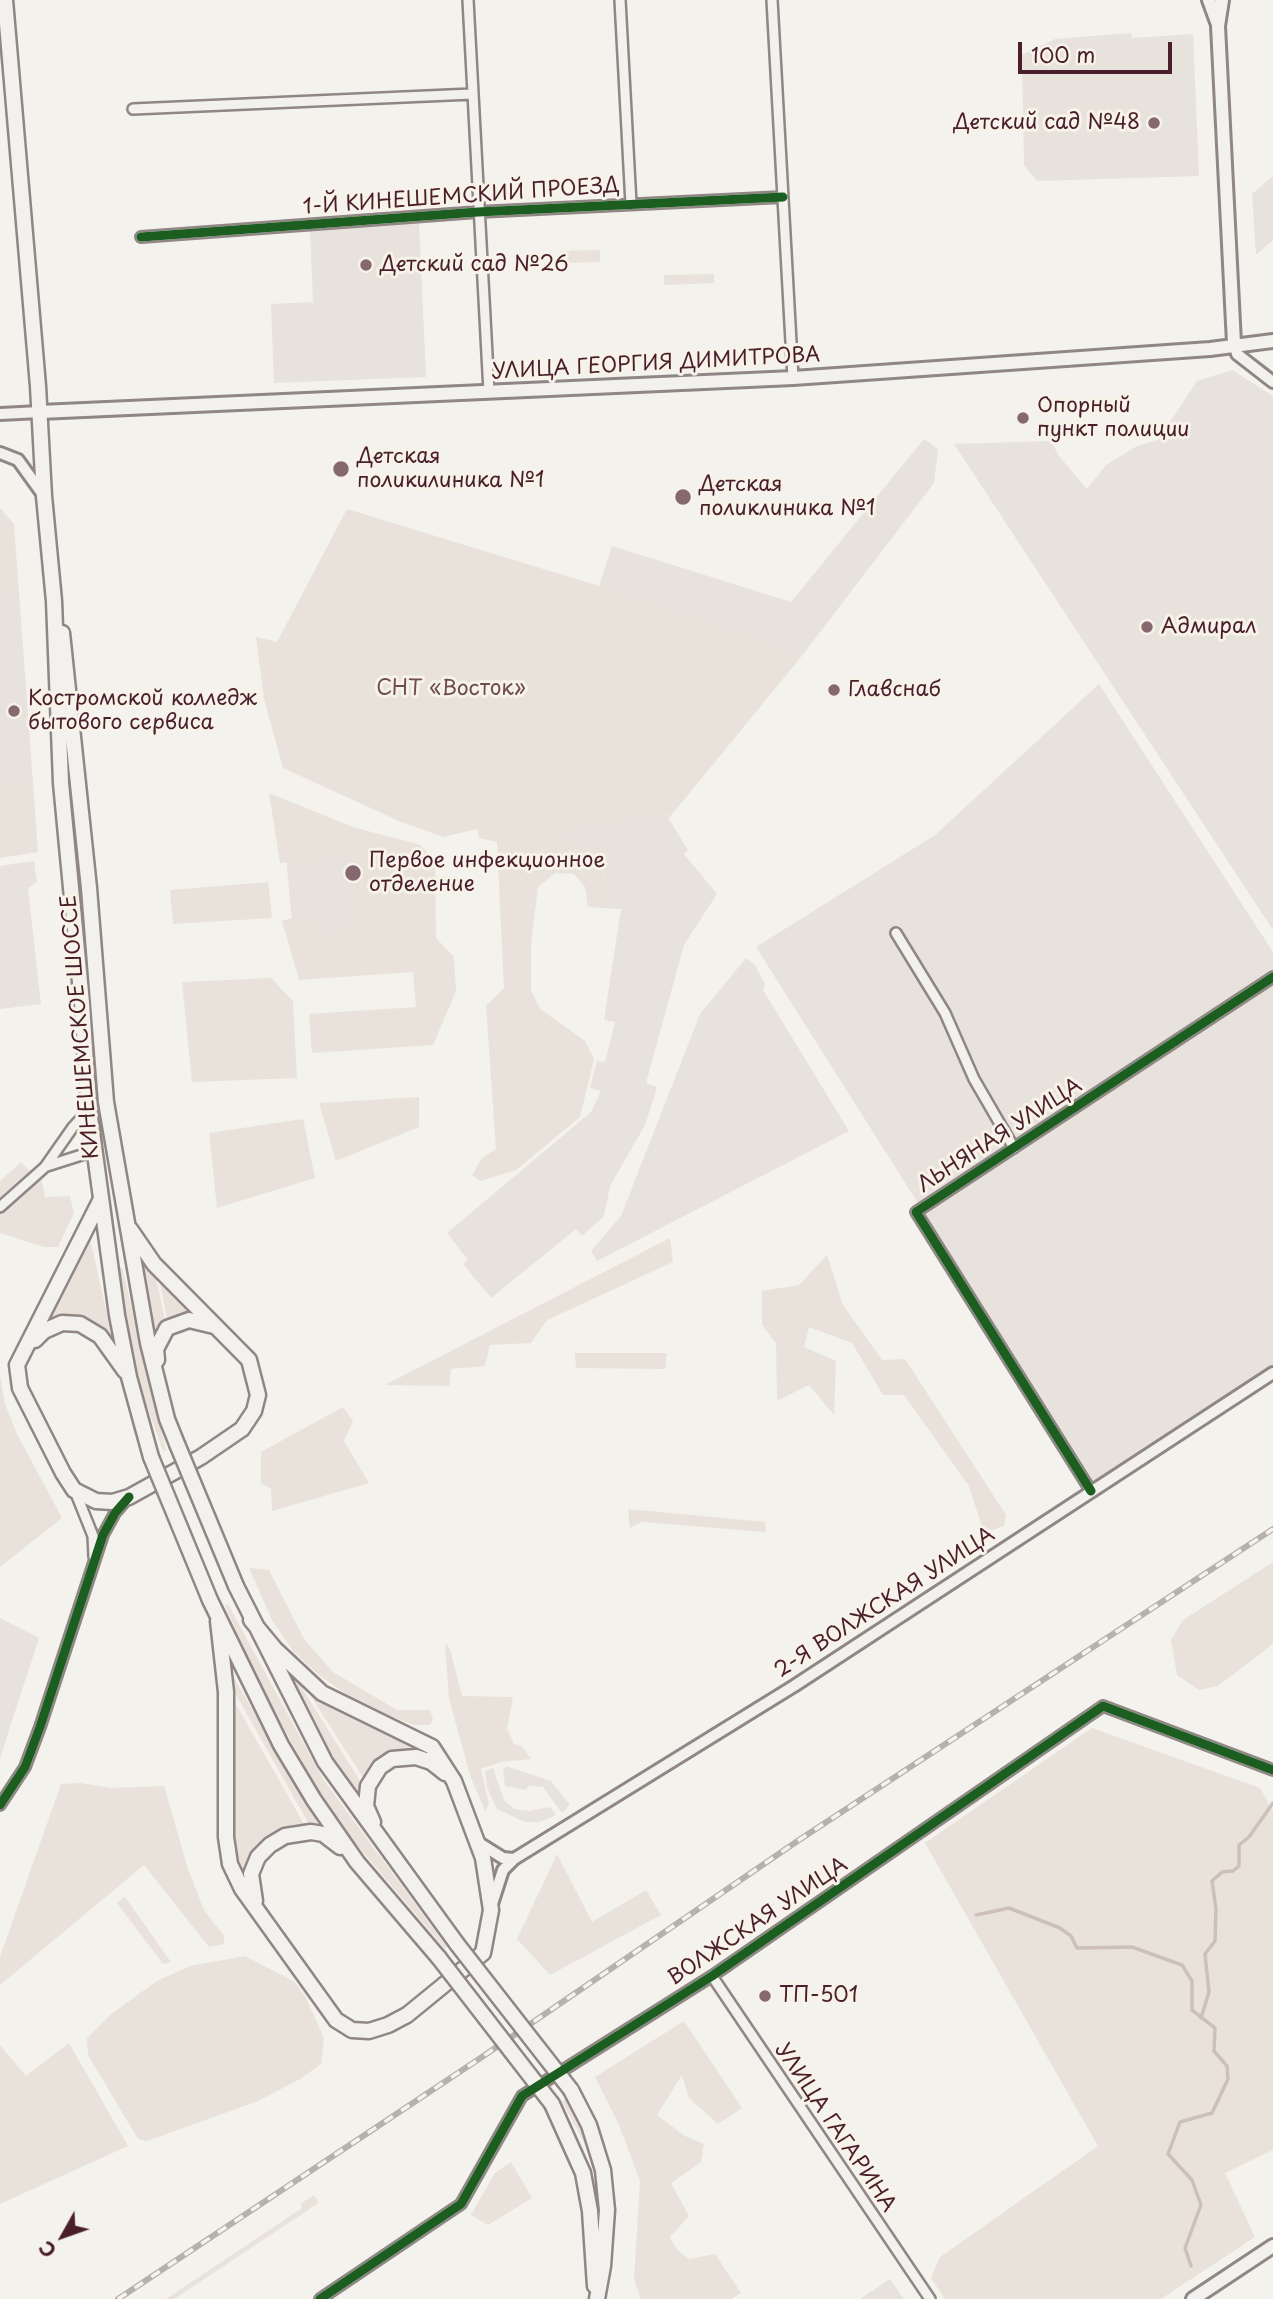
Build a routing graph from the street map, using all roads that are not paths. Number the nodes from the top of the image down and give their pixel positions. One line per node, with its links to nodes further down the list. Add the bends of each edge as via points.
1 (5, 0): 19 (main road, КИНЕШЕМСКОЕ ШОССЕ)
2 (468, 0): 8 (street)
3 (620, 0): 11 (street)
4 (772, 0): 10 (street)
5 (1209, 0): 7 (main road)
6 (1223, 0): 7 (main road)
7 (1218, 26): 15 (main road)
8 (472, 94): 9 (street); 12 (street)
9 (133, 109)
10 (783, 197): 11 (street, 1-Й КИНЕШЕМСКИЙ ПРОЕЗД); 16 (street)
11 (631, 204): 12 (street, 1-Й КИНЕШЕМСКИЙ ПРОЕЗД)
12 (478, 212): 13 (street, 1-Й КИНЕШЕМСКИЙ ПРОЕЗД); 18 (street)
13 (141, 237)
14 (1273, 341): 15 (main road, УЛИЦА ГЕОРГИЯ ДИМИТРОВА)
15 (1234, 343): 16 (main road, УЛИЦА ГЕОРГИЯ ДИМИТРОВА, via 1210,349); 17 (street, via 1237,354)
16 (793, 378): 18 (main road, УЛИЦА ГЕОРГИЯ ДИМИТРОВА)
17 (1273, 382)
18 (489, 392): 19 (main road, УЛИЦА ГЕОРГИЯ ДИМИТРОВА)
19 (40, 412): 20 (street); 22 (main road, КИНЕШЕМСКОЕ ШОССЕ)
20 (0, 414)
21 (0, 453): 22 (street, via 18,460)
22 (44, 496): 23 (main road, КИНЕШЕМСКОЕ ШОССЕ)
23 (54, 601): 26 (main road, КИНЕШЕМСКОЕ ШОССЕ, via 61,783); 32 (main road, КИНЕШЕМСКОЕ ШОССЕ, via 78,774 106,1102)
24 (896, 933): 27 (street, via 945,1013 974,1079)
25 (1273, 976): 27 (street, ЛЬНЯНАЯ УЛИЦА)
26 (89, 1110): 28 (main road, КИНЕШЕМСКОЕ ШОССЕ); 29 (street)
27 (1014, 1148): 39 (street, ЛЬНЯНАЯ УЛИЦА, via 916,1212)
28 (94, 1151): 29 (street); 30 (main road, КИНЕШЕМСКОЕ ШОССЕ)
29 (45, 1167): 31 (street)
30 (100, 1201): 34 (main road); 36 (main road, КИНЕШЕМСКОЕ ШОССЕ)
31 (0, 1207)
32 (125, 1221): 33 (main road, via 154,1264); 37 (main road, КИНЕШЕМСКОЕ ШОССЕ)
33 (220, 1329): 37 (main road, via 189,1320 167,1328 156,1349); 40 (main road, via 249,1360 258,1395 254,1411 242,1429)
34 (27, 1349): 36 (main road, via 44,1331 62,1323 80,1324 100,1336); 38 (main road, via 17,1365 20,1388)
35 (1273, 1373): 39 (street, 2-Я ВОЛЖСКАЯ УЛИЦА)
36 (129, 1377): 43 (main road, bridge, via 151,1457)
37 (158, 1386): 42 (main road, КИНЕШЕМСКОЕ ШОССЕ, bridge, via 177,1444)
38 (74, 1490): 40 (main road, via 96,1501); 41 (street, via 93,1536)
39 (1091, 1491): 49 (street, 2-Я ВОЛЖСКАЯ УЛИЦА, via 794,1686)
40 (129, 1497): 41 (street, via 115,1513)
41 (94, 1563): 46 (street, via 29,1757)
42 (251, 1620): 45 (main road, via 322,1693 422,1740 443,1760); 48 (main road, via 325,1762)
43 (218, 1621): 50 (main road, via 281,1745); 51 (main road, via 226,1692 226,1837 230,1864)
44 (1273, 1770): 53 (street, ВОЛЖСКАЯ УЛИЦА, via 1102,1706)
45 (454, 1781): 47 (main road); 48 (main road, via 439,1766 416,1757 392,1759 380,1766 368,1786 366,1806)
46 (0, 1805)
47 (475, 1839): 49 (street, via 485,1850); 52 (main road, via 483,1858)
48 (380, 1840): 56 (main road, bridge, via 571,2090 589,2125 603,2170 607,2210)
49 (514, 1859): 52 (street, via 503,1870)
50 (357, 1863): 51 (main road, via 323,1834 285,1836 258,1857 251,1874); 56 (main road, bridge, via 439,1958 552,2104 583,2173)
51 (257, 1909): 52 (main road, via 336,2020 352,2030 369,2031 407,2015 474,1963 487,1942)
52 (491, 1910)
53 (712, 1976): 55 (street, ВОЛЖСКАЯ УЛИЦА, via 522,2096 461,2204); 57 (street, УЛИЦА ГАГАРИНА)
54 (1273, 2246): 58 (main road)
55 (320, 2299)
56 (597, 2299)
57 (930, 2299)
58 (1193, 2299)

